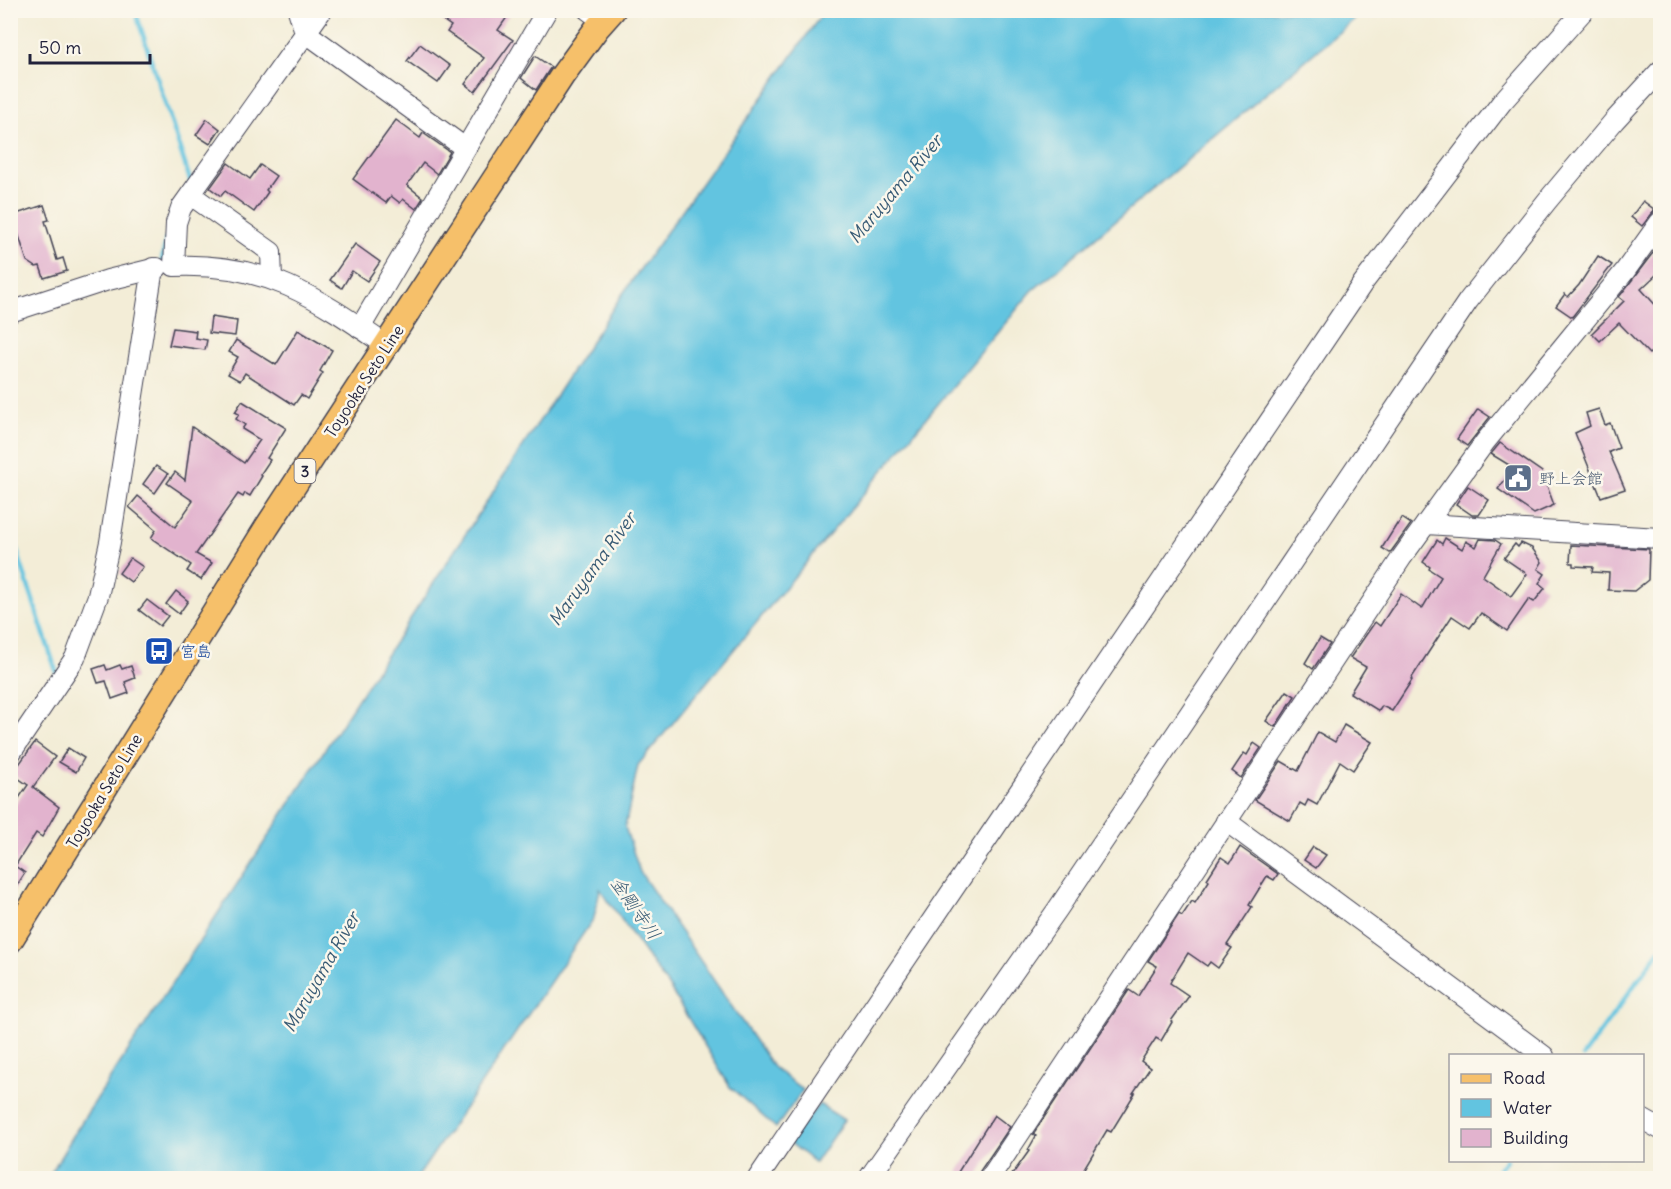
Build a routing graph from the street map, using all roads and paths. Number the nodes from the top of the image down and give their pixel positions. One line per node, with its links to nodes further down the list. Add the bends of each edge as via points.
1 (298, 10): 6 (street)
2 (322, 10): 6 (street)
3 (547, 10): 8 (street)
4 (1584, 10): 24 (street, via 1502,102 1363,283)
5 (597, 13): 15 (main road, Toyooka Seto Line / 3, via 562,76)
6 (305, 32): 8 (street); 9 (street)
7 (1660, 71): 25 (street, via 1569,174 1468,301 1058,910)
8 (465, 148): 14 (street)
9 (191, 195): 11 (street, via 181,208); 12 (street, via 271,252)
10 (1660, 222): 16 (street, via 1625,271 1485,442)
11 (161, 267): 12 (street, via 237,269); 13 (street); 18 (street, via 101,584 75,658)
12 (272, 279): 14 (street, via 306,294)
13 (10, 312)
14 (360, 328): 15 (street)
15 (387, 346): 20 (main road, Toyooka Seto Line / 3, via 267,528)
16 (1426, 524): 17 (street); 19 (street)
17 (1660, 538)
18 (10, 754)
19 (1227, 821): 21 (street); 26 (street)
20 (10, 941)
21 (1541, 1054)
22 (1644, 1120): 23 (street)
23 (1660, 1129)
24 (758, 1179)
25 (869, 1179)
26 (990, 1179)

